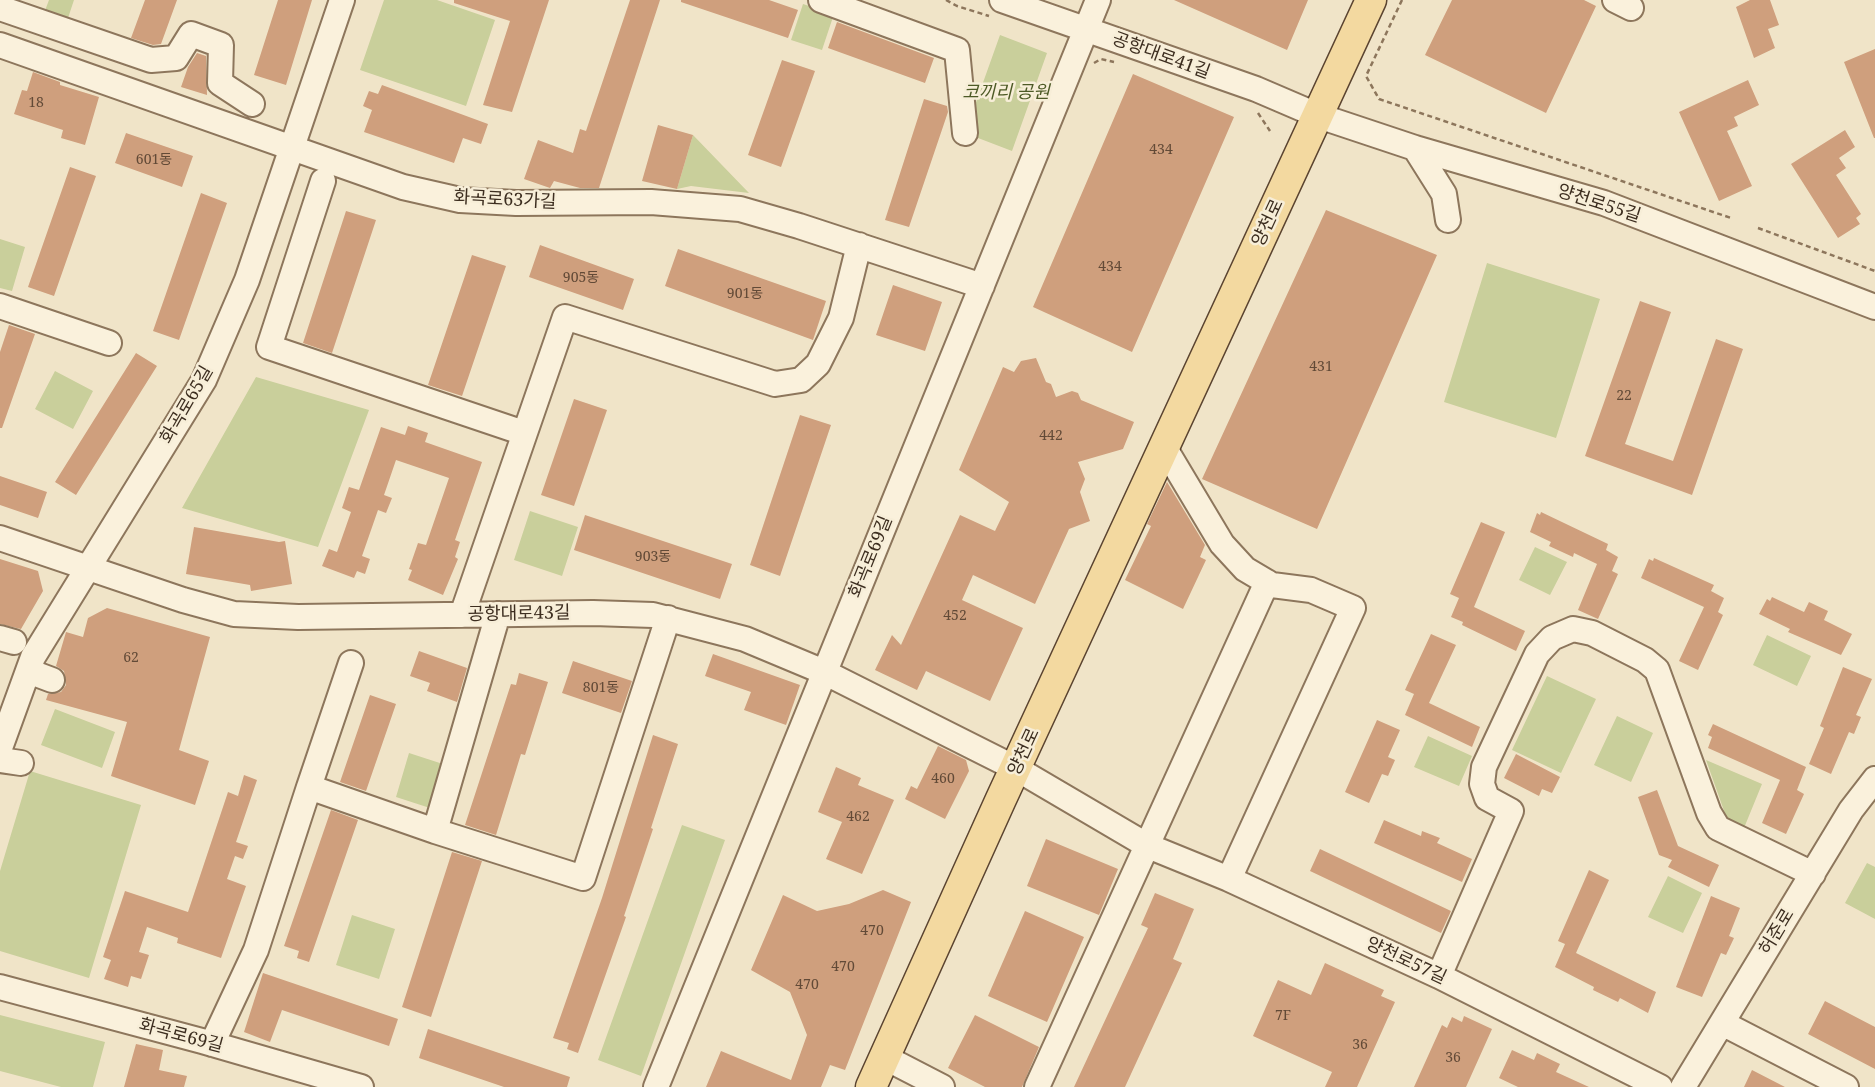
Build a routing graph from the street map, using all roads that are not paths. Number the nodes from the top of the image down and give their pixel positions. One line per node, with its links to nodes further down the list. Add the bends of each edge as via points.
1 (342, 0): 14 (street, 화곡로65길)
2 (821, 0): 13 (street, via 957,50)
3 (1002, 0): 7 (street, 공항대로41길)
4 (1098, 0): 7 (street, 화곡로69길)
5 (1371, 0): 12 (main road, 양천로)
6 (0, 8): 8 (street)
7 (1087, 29): 12 (street, 공항대로41길); 19 (street, 화곡로69길)
8 (96, 40): 10 (street); 11 (street, via 151,60 176,58 191,34 221,45 220,83)
9 (0, 45): 10 (street, 화곡로63가길)
10 (89, 76): 14 (street, 화곡로63가길)
11 (252, 104)
12 (1319, 116): 15 (street, 양천로55길); 24 (main road, 양천로)
13 (965, 133)
14 (292, 147): 18 (street, 화곡로63가길, via 403,187 460,200 651,202 740,209); 26 (street, 화곡로65길, via 247,280 204,380)
15 (1415, 148): 17 (street, via 1444,194); 21 (street, 양천로55길, via 1604,203)
16 (323, 180): 23 (street, via 269,347)
17 (1448, 220)
18 (859, 245): 19 (street, 화곡로63가길); 23 (street, via 841,318 818,364 801,380 775,384 565,317)
19 (982, 286): 33 (street, 화곡로69길)
20 (0, 306): 22 (street)
21 (1875, 307)
22 (109, 343)
23 (524, 433): 29 (street)
24 (1164, 447): 27 (street, via 1222,544 1245,569); 36 (main road, 양천로)
25 (0, 538): 26 (street, 공항대로43길)
26 (87, 567): 29 (street, 공항대로43길, via 234,614); 32 (street, 화곡로65길)
27 (1267, 582): 40 (street); 42 (street, via 1311,590 1353,608)
28 (498, 614): 29 (street, 공항대로43길); 30 (street, 공항대로43길); 39 (street)
29 (462, 615)
30 (668, 618): 33 (street, 공항대로43길, via 745,639); 39 (street, via 583,878)
31 (351, 663): 38 (street)
32 (27, 671): 34 (street); 35 (street, 화곡로65길)
33 (824, 672): 36 (street, 공항대로43길); 49 (street, 화곡로69길)
34 (52, 680)
35 (0, 748)
36 (1017, 769): 40 (street, 양천로57길); 47 (main road, 양천로)
37 (1875, 779): 41 (street, 허준로)
38 (309, 787): 39 (street); 46 (street, via 256,950)
39 (435, 831)
40 (1148, 846): 42 (street, 양천로57길); 52 (street)
41 (1813, 874): 43 (street, via 1718,828 1657,670 1600,637 1573,629 1552,638 1537,654 1484,766 1482,784 1487,799 1511,811); 45 (street, 허준로)
42 (1229, 878): 43 (street, 양천로57길)
43 (1439, 976): 53 (street, 양천로57길)
44 (0, 988): 46 (street, 화곡로69길)
45 (1722, 1023): 54 (street, 허준로); 55 (street)
46 (212, 1044): 48 (street, 화곡로69길)
47 (884, 1057): 50 (main road, 양천로); 51 (street)
48 (361, 1087)
49 (656, 1087)
50 (871, 1087)
51 (942, 1087)
52 (1037, 1087)
53 (1660, 1087)
54 (1683, 1087)
55 (1846, 1087)

